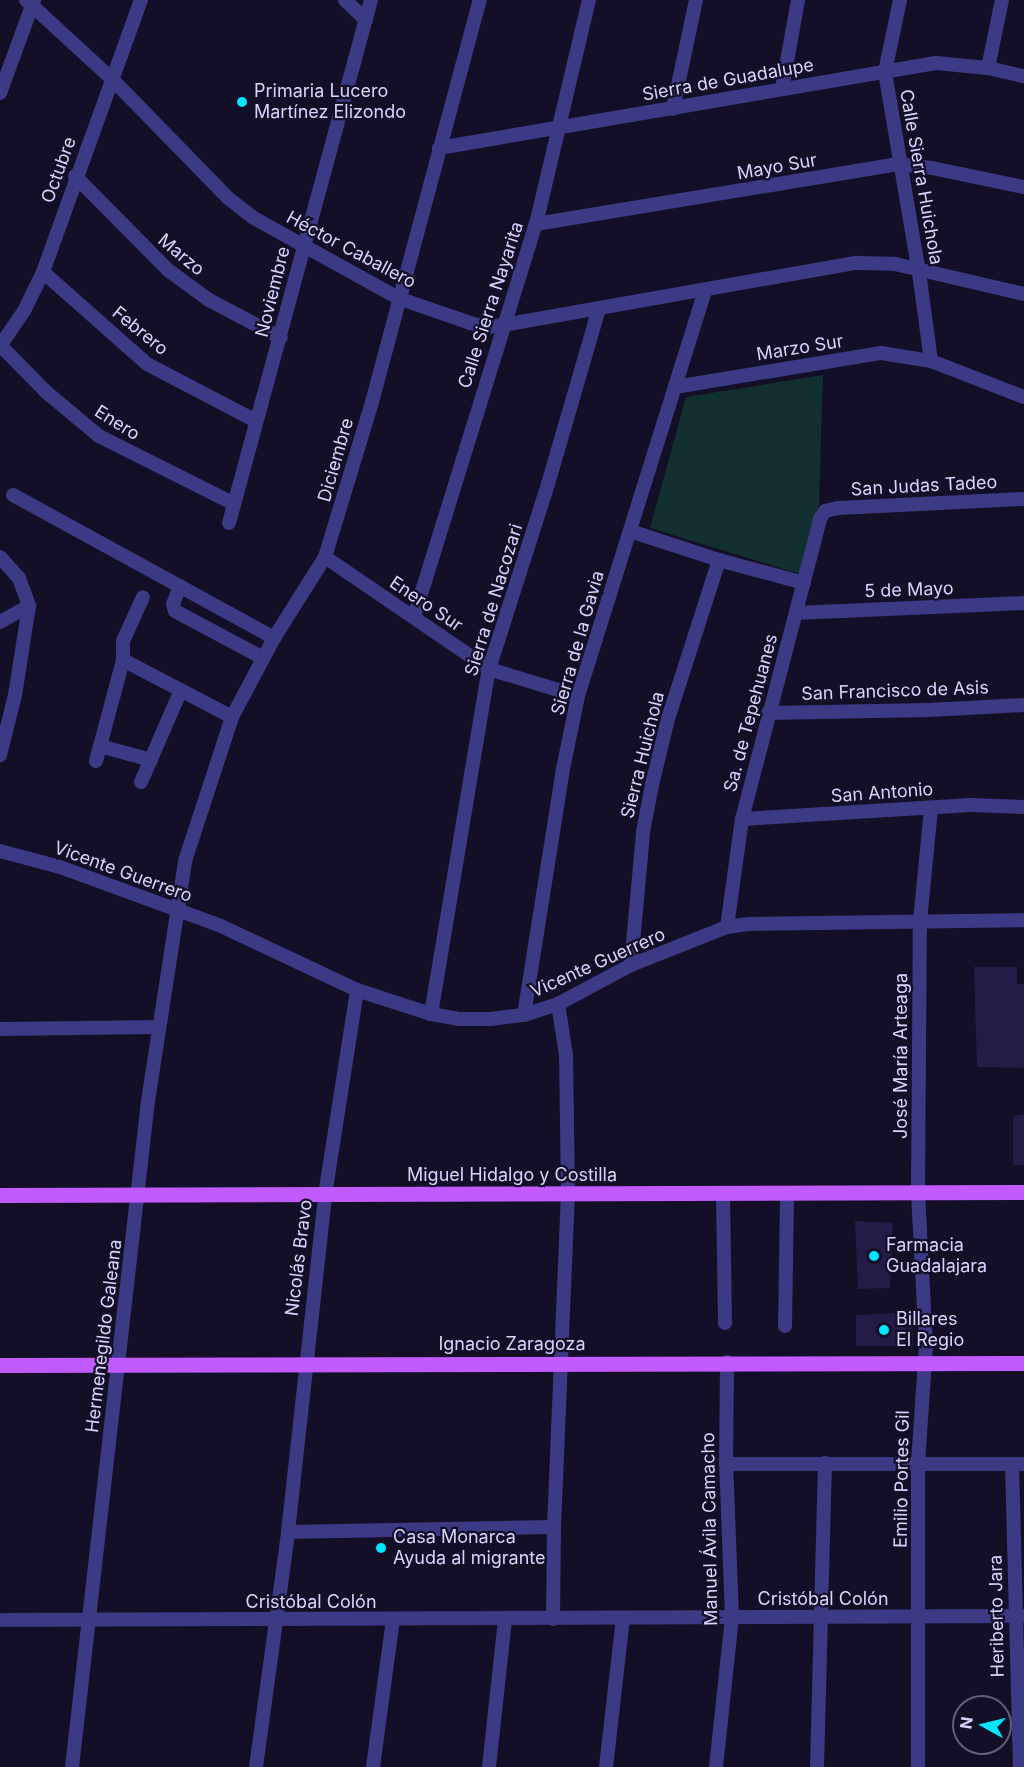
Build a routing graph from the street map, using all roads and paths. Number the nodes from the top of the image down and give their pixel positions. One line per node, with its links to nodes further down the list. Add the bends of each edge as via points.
1 (141, 0): 15 (street, Octubre)
2 (345, 0): 11 (street)
3 (371, 0): 11 (street, Noviembre)
4 (480, 0): 20 (street, Diciembre)
5 (589, 0): 19 (street, Calle Sierra Nayarita)
6 (696, 0): 18 (street)
7 (798, 0): 16 (street)
8 (900, 0): 13 (street, Calle Sierra Huichola)
9 (1002, 0): 12 (street)
10 (31, 2): 15 (street, Héctor Caballero); 17 (street)
11 (366, 20): 25 (street, Noviembre)
12 (988, 68): 13 (street, Sierra de Guadalupe, via 936,63); 14 (street, Sierra de Guadalupe)
13 (885, 72): 16 (street, Sierra de Guadalupe); 21 (street, Calle Sierra Huichola)
14 (1024, 76)
15 (112, 79): 22 (street, Octubre); 25 (street, Héctor Caballero, via 228,198 252,217)
16 (782, 89): 18 (street, Sierra de Guadalupe)
17 (0, 93)
18 (673, 109): 19 (street, Sierra de Guadalupe)
19 (561, 127): 20 (street, Sierra de Guadalupe); 24 (street, Calle Sierra Nayarita)
20 (439, 148): 30 (street, Diciembre)
21 (900, 164): 23 (street, Mayo Sur); 24 (street, Mayo Sur); 27 (street, Calle Sierra Huichola)
22 (75, 176): 26 (street, Octubre); 33 (street, Marzo, via 168,270 209,300)
23 (1024, 188)
24 (536, 224): 32 (street, Calle Sierra Nayarita)
25 (303, 246): 30 (street, Héctor Caballero); 33 (street, Noviembre)
26 (43, 272): 34 (street, Octubre, via 24,311); 38 (street, Febrero, via 147,364)
27 (919, 272): 28 (street, Héctor Caballero, via 895,264 856,263); 29 (street, Héctor Caballero); 35 (street, Calle Sierra Huichola)
28 (705, 291): 31 (street, Héctor Caballero); 36 (street, Sierra de la Gavia)
29 (1024, 294)
30 (398, 298): 32 (street, Héctor Caballero, via 470,323); 46 (street, Diciembre)
31 (599, 309): 32 (street, Héctor Caballero); 59 (street, Sierra de Nacozari)
32 (503, 326): 54 (street, Calle Sierra Nayarita)
33 (281, 338): 38 (street, Noviembre)
34 (0, 345): 41 (street, Enero, via 53,398 99,436)
35 (931, 361): 36 (street, Marzo Sur, via 881,353); 37 (street, Marzo Sur)
36 (675, 387): 44 (street, Sierra de la Gavia)
37 (1024, 397)
38 (256, 421): 41 (street, Noviembre)
39 (13, 495): 49 (street)
40 (1024, 499): 42 (street, San Judas Tadeo)
41 (234, 504): 43 (street, Noviembre)
42 (825, 511): 48 (street, Sa. de Tepehuanes)
43 (229, 523)
44 (630, 531): 47 (street); 61 (street, Sierra de la Gavia)
45 (0, 557): 52 (street, via 19,578)
46 (325, 557): 54 (street, Enero Sur); 56 (street, Diciembre)
47 (719, 560): 48 (street); 78 (street, Sierra Huichola, via 668,719 652,784)
48 (804, 583): 53 (street, Sa. de Tepehuanes)
49 (180, 586): 56 (street); 57 (street, via 173,604 175,611)
50 (143, 597): 58 (street, via 123,641)
51 (1024, 603): 53 (street, 5 de Mayo)
52 (29, 606): 55 (street); 66 (street, via 15,695)
53 (796, 613): 63 (street, Sa. de Tepehuanes)
54 (414, 617): 59 (street, Enero Sur)
55 (0, 622)
56 (274, 638): 57 (street, Diciembre)
57 (263, 658): 64 (street, Diciembre)
58 (123, 660): 60 (street); 65 (street)
59 (489, 669): 61 (street, Enero Sur); 81 (street, Sierra de Nacozari)
60 (181, 690): 64 (street); 68 (street)
61 (578, 696): 82 (street, Sierra de la Gavia)
62 (1024, 705): 63 (street, San Francisco de Asis)
63 (768, 713): 72 (street, Sa. de Tepehuanes)
64 (232, 717): 74 (street, Diciembre, via 185,861)
65 (100, 746): 67 (street); 68 (street)
66 (0, 755)
67 (96, 760)
68 (151, 760): 69 (street)
69 (141, 782)
70 (1024, 807): 71 (street, San Antonio)
71 (931, 808): 72 (street, San Antonio); 76 (street, José María Arteaga)
72 (742, 819): 77 (street, Sa. de Tepehuanes)
73 (0, 851): 74 (street, Vicente Guerrero, via 60,867)
74 (176, 910): 79 (street, Vicente Guerrero, via 221,926); 83 (street, Hermenegildo Galeana)
75 (1024, 920): 76 (street, Vicente Guerrero)
76 (920, 921): 77 (street, Vicente Guerrero); 85 (street, José María Arteaga)
77 (727, 927): 78 (street, Vicente Guerrero)
78 (631, 965): 80 (street, Vicente Guerrero)
79 (357, 990): 81 (street, Vicente Guerrero); 91 (street, Nicolás Bravo)
80 (558, 1004): 82 (street, Vicente Guerrero); 92 (street, via 566,1055)
81 (431, 1014): 82 (street, Vicente Guerrero, via 458,1019)
82 (525, 1015)
83 (159, 1027): 84 (street); 90 (street, Hermenegildo Galeana)
84 (0, 1029)
85 (918, 1192): 86 (main road, Miguel Hidalgo y Costilla); 88 (main road, Miguel Hidalgo y Costilla); 96 (street, Emilio Portes Gil)
86 (1024, 1192)
87 (723, 1194): 88 (main road, Miguel Hidalgo y Costilla); 92 (main road, Miguel Hidalgo y Costilla); 93 (street)
88 (787, 1194): 94 (street)
89 (0, 1195): 90 (main road, Miguel Hidalgo y Costilla)
90 (139, 1195): 91 (main road, Miguel Hidalgo y Costilla); 98 (street, Hermenegildo Galeana)
91 (325, 1195): 92 (main road, Miguel Hidalgo y Costilla); 99 (street, Nicolás Bravo)
92 (567, 1195): 100 (street)
93 (725, 1323)
94 (785, 1326)
95 (727, 1362): 96 (main road, Ignacio Zaragoza); 100 (main road, Ignacio Zaragoza); 104 (street, Manuel Ávila Camacho)
96 (924, 1363): 97 (main road, Ignacio Zaragoza); 103 (street, Emilio Portes Gil)
97 (1024, 1363)
98 (119, 1364): 99 (main road, Ignacio Zaragoza); 101 (main road, Ignacio Zaragoza); 118 (street, Hermenegildo Galeana)
99 (304, 1364): 100 (main road, Ignacio Zaragoza); 107 (street, Nicolás Bravo)
100 (560, 1364): 106 (street)
101 (0, 1365)
102 (825, 1463): 103 (street); 104 (street); 111 (street)
103 (918, 1463): 105 (street); 112 (street, Emilio Portes Gil)
104 (726, 1464): 109 (street, Manuel Ávila Camacho)
105 (1018, 1464): 108 (street, Heriberto Jara)
106 (554, 1527): 107 (street); 114 (street)
107 (288, 1532): 116 (street, Nicolás Bravo)
108 (1020, 1616): 112 (street, Cristóbal Colón); 127 (street, Heriberto Jara)
109 (732, 1617): 110 (street, Cristóbal Colón); 111 (street, Cristóbal Colón); 124 (street, Manuel Ávila Camacho)
110 (622, 1618): 114 (street, Cristóbal Colón); 123 (street)
111 (821, 1618): 112 (street, Cristóbal Colón); 125 (street)
112 (917, 1618): 126 (street, Emilio Portes Gil)
113 (393, 1619): 116 (street, Cristóbal Colón); 117 (street, Cristóbal Colón); 121 (street)
114 (553, 1619): 117 (street, Cristóbal Colón)
115 (0, 1620): 118 (street, Cristóbal Colón)
116 (276, 1620): 118 (street, Cristóbal Colón); 120 (street, Nicolás Bravo)
117 (505, 1620): 122 (street)
118 (87, 1621): 119 (street, Hermenegildo Galeana)
119 (72, 1767)
120 (256, 1767)
121 (373, 1767)
122 (489, 1767)
123 (606, 1767)
124 (716, 1767)
125 (817, 1767)
126 (918, 1767)
127 (1020, 1767)

